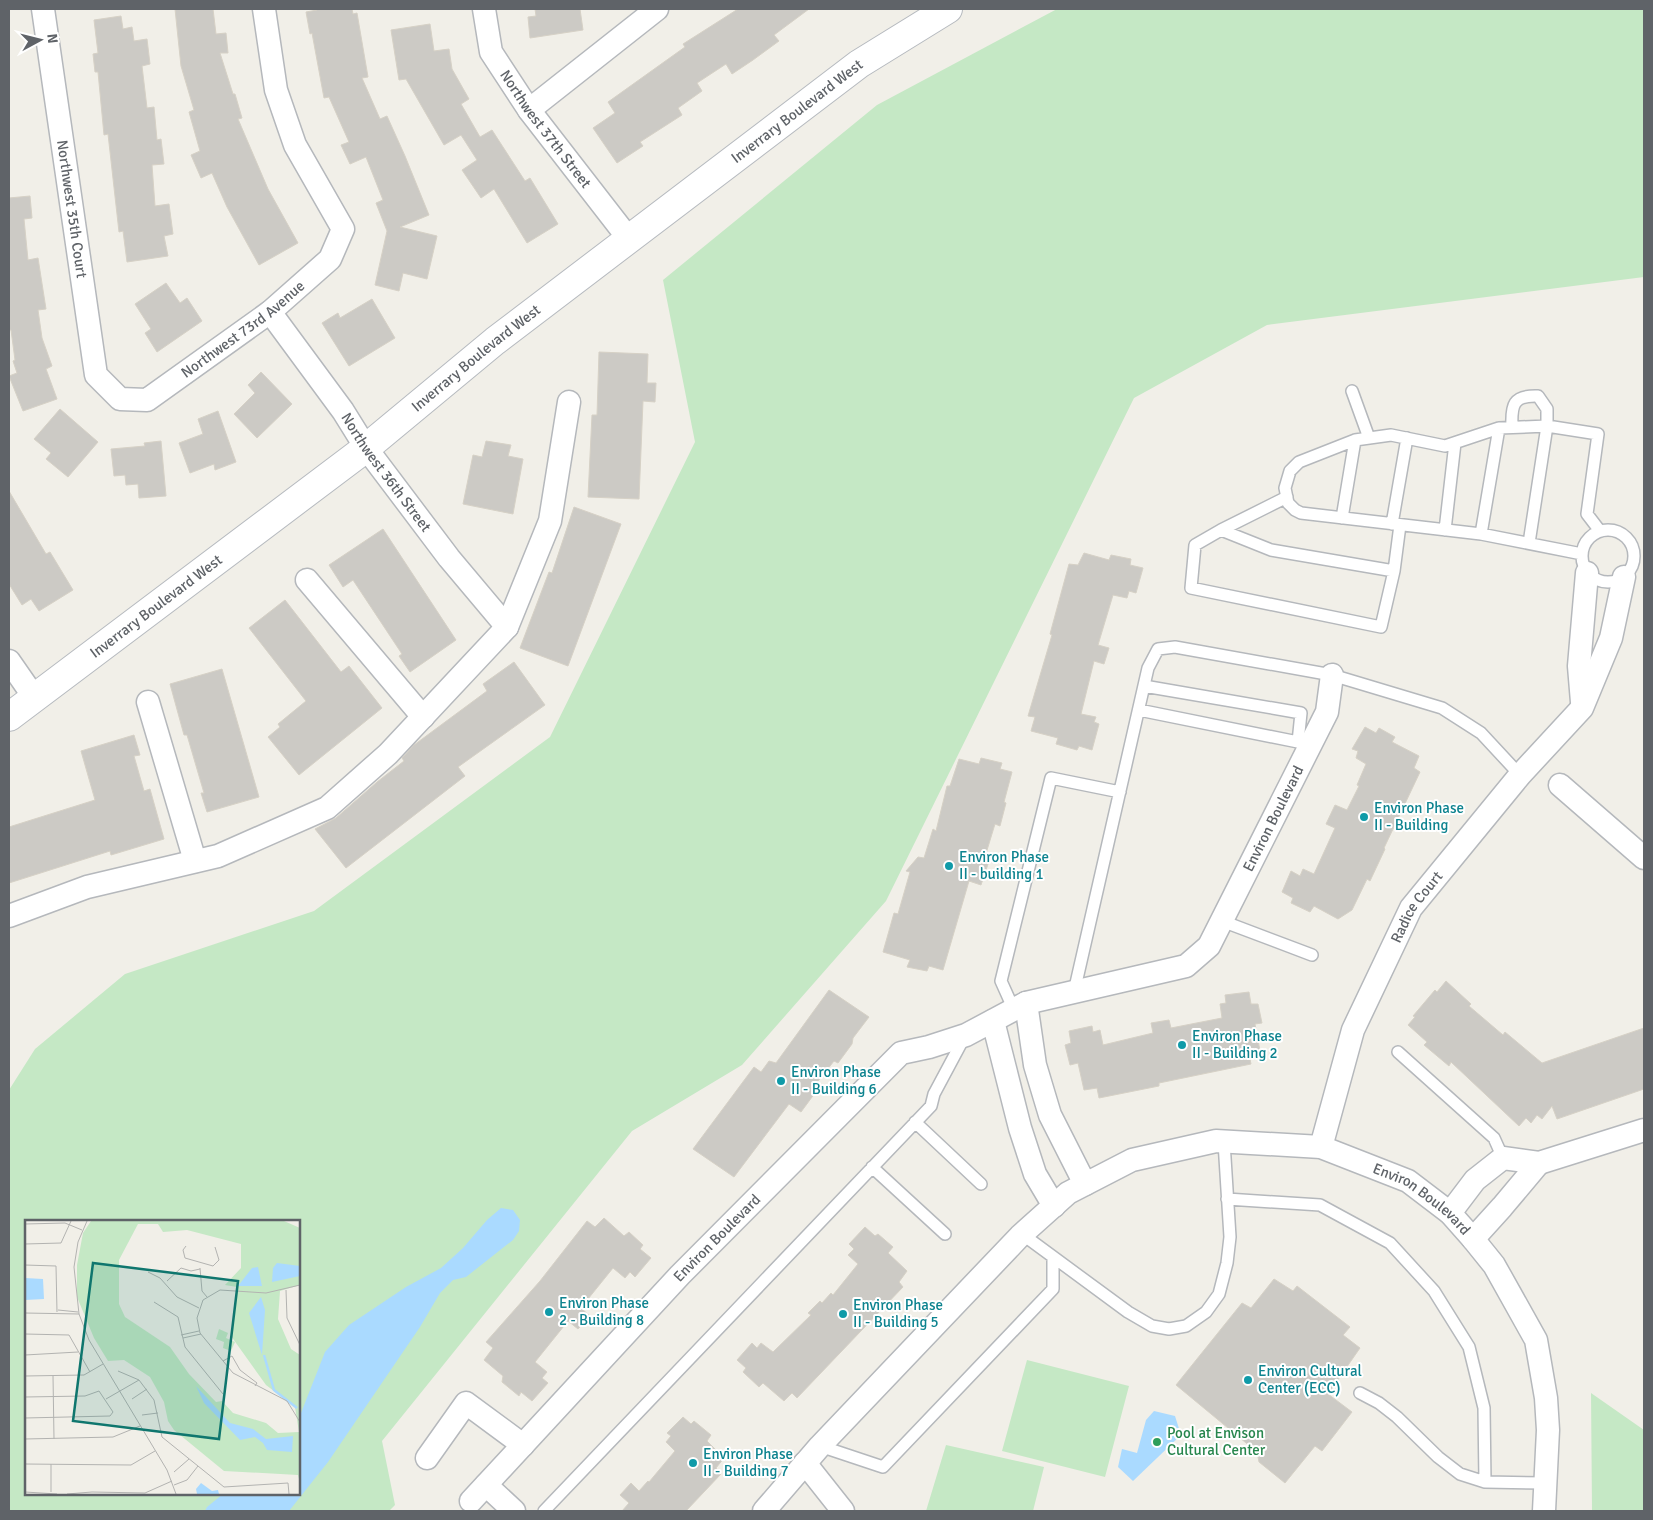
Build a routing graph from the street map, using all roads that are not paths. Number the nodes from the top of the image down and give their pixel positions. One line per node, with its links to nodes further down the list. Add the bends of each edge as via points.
1 (43, 9): 10 (street, Northwest 35th Court, via 96,375)
2 (264, 9): 8 (street, Northwest 73rd Avenue, via 276,90 295,144 343,229 330,259)
3 (484, 9): 6 (street, Northwest 37th Street, via 491,52)
4 (657, 9): 6 (street)
5 (948, 9): 7 (street, Inverrary Boulevard West, via 859,64)
6 (529, 110): 7 (street, Northwest 37th Street)
7 (629, 239): 19 (street, Inverrary Boulevard West, via 495,341)
8 (270, 312): 10 (street, Northwest 73rd Avenue, via 147,400); 19 (street, Northwest 36th Street, via 343,411)
9 (1352, 391): 15 (lane)
10 (120, 399)
11 (569, 402): 33 (street, via 550,521)
12 (1547, 426): 13 (lane); 13 (lane, via 1546,409 1538,396 1526,396 1511,409); 25 (lane, via 1598,434 1587,514); 27 (lane)
13 (1512, 427): 14 (lane)
14 (1499, 428): 18 (lane); 26 (lane)
15 (1369, 438): 16 (lane, via 1391,435); 17 (lane)
16 (1407, 438): 18 (lane, via 1445,446); 22 (lane)
17 (1355, 440): 20 (lane, via 1299,462 1286,480); 21 (lane)
18 (1455, 443): 24 (lane)
19 (366, 448): 33 (street, Northwest 36th Street, via 449,558); 37 (street, Inverrary Boulevard West)
20 (1287, 497): 21 (lane, via 1291,506 1301,513); 23 (lane)
21 (1342, 518): 22 (lane)
22 (1396, 524): 24 (lane); 30 (lane)
23 (1221, 530): 30 (lane, via 1271,550); 30 (lane, via 1195,545 1190,588 1381,627)
24 (1445, 530): 26 (lane)
25 (1600, 531): 28 (lane, via 1620,533); 29 (lane, via 1585,544)
26 (1481, 534): 27 (lane)
27 (1529, 543): 29 (lane)
28 (1639, 548): 31 (lane, via 1631,569)
29 (1584, 563): 31 (lane, via 1595,580 1615,582); 39 (street, via 1579,666)
30 (1394, 570)
31 (1624, 577): 39 (street, Radice Court, via 1611,638)
32 (307, 580): 42 (street)
33 (507, 627): 42 (street)
34 (9, 661): 37 (street)
35 (1332, 675): 36 (lane, via 1175,647 1158,649 1148,668); 43 (lane, via 1442,708 1481,732); 49 (street, Environ Boulevard, via 1327,712)
36 (1144, 686): 40 (lane); 40 (lane, via 1301,713 1298,742)
37 (34, 697): 41 (street, Inverrary Boulevard West)
38 (148, 702): 47 (street)
39 (1582, 708): 43 (street, Radice Court)
40 (1139, 710): 45 (lane)
41 (9, 717)
42 (423, 717): 47 (street, via 388,754 327,808 218,856)
43 (1520, 775): 59 (street, Radice Court, via 1411,908 1353,1030)
44 (1560, 785): 46 (street)
45 (1120, 792): 51 (lane); 52 (lane, via 1052,778 1001,981)
46 (1644, 858)
47 (194, 861): 48 (street, via 86,888)
48 (9, 916)
49 (1222, 921): 50 (lane); 51 (street, Environ Boulevard, via 1209,946 1186,966)
50 (1312, 955)
51 (1074, 992): 52 (street, Environ Boulevard)
52 (1020, 1006): 53 (street, Environ Boulevard); 64 (street, via 1050,1115)
53 (993, 1021): 54 (street, Environ Boulevard); 66 (street, via 1035,1174)
54 (966, 1035): 56 (lane, via 934,1094 931,1106); 73 (street, Environ Boulevard, via 900,1053 680,1275)
55 (1398, 1052): 60 (lane, via 1494,1138)
56 (915, 1122): 62 (lane); 63 (lane)
57 (1644, 1130): 61 (street)
58 (1224, 1142): 59 (street, Environ Boulevard); 64 (street, Environ Boulevard, via 1216,1141 1132,1160); 65 (lane)
59 (1321, 1147): 67 (street, Environ Boulevard, via 1408,1181)
60 (1503, 1158): 61 (street); 67 (street, via 1475,1180)
61 (1539, 1163): 70 (street)
62 (872, 1167): 68 (lane); 80 (lane)
63 (981, 1184)
64 (1085, 1184): 66 (street, Environ Boulevard)
65 (1228, 1199): 71 (lane, via 1230,1237 1219,1294 1206,1312 1186,1326 1169,1329 1152,1326); 77 (lane, via 1320,1205 1390,1242 1403,1256 1434,1291 1469,1347 1484,1408)
66 (1054, 1206): 69 (street, Environ Boulevard)
67 (1450, 1213): 70 (street, Environ Boulevard)
68 (945, 1234)
69 (1022, 1234): 71 (lane); 74 (street, Environ Boulevard)
70 (1473, 1239): 78 (street, Environ Boulevard, via 1494,1264 1536,1340 1546,1398)
71 (1053, 1257): 74 (lane, via 1053,1289 883,1467)
72 (1360, 1392): 77 (lane, via 1379,1402 1460,1474)
73 (523, 1445): 75 (street, via 466,1403); 79 (street, Environ Boulevard, via 479,1493)
74 (820, 1446): 76 (street, Environ Boulevard)
75 (427, 1458)
76 (805, 1463): 81 (street, Environ Boulevard); 82 (street)
77 (1485, 1482): 78 (lane)
78 (1546, 1483): 83 (street, Environ Boulevard)
79 (514, 1511)
80 (544, 1511)
81 (764, 1511)
82 (843, 1511)
83 (1544, 1511)

